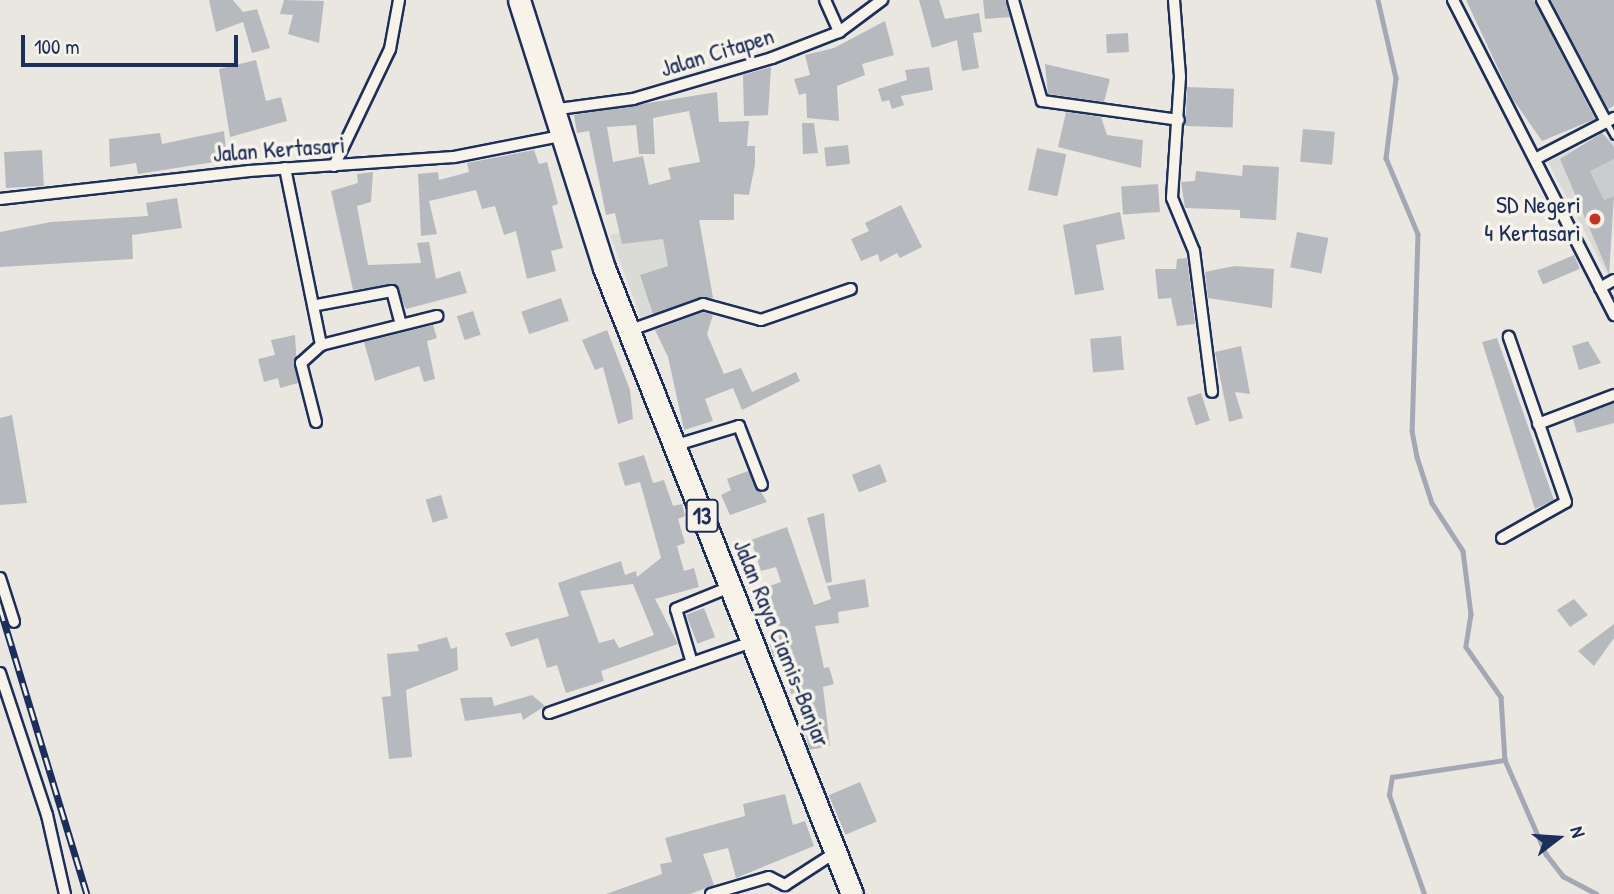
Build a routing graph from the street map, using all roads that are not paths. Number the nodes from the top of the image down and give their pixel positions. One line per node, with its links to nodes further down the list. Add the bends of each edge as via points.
1 (400, 0): 16 (street, via 390,49)
2 (519, 0): 10 (highway, 13)
3 (825, 0): 9 (street)
4 (882, 0): 9 (street, Jalan Citapen)
5 (1013, 0): 11 (street, via 1042,101)
6 (1174, 0): 11 (street)
7 (1453, 0): 15 (street)
8 (1542, 0): 12 (street)
9 (839, 32): 10 (street, Jalan Citapen, via 658,93)
10 (551, 110): 13 (highway, 13)
11 (1179, 120): 29 (street, via 1172,198 1194,251)
12 (1610, 120): 14 (lane); 15 (street)
13 (560, 136): 16 (street, Jalan Kertasari, via 454,157); 26 (highway, Jalan Raya Ciamis-Banjar / 13)
14 (1614, 136)
15 (1537, 158): 20 (street)
16 (334, 166): 17 (street, Jalan Kertasari)
17 (285, 168): 18 (street, Jalan Kertasari); 22 (street)
18 (0, 199)
19 (1614, 281): 20 (street)
20 (1600, 288): 23 (street)
21 (852, 289): 26 (street, via 761,320 703,304)
22 (317, 305): 25 (street, via 391,291); 28 (street)
23 (1614, 315)
24 (437, 316): 25 (street)
25 (401, 324): 28 (street)
26 (628, 331): 33 (highway, Jalan Raya Ciamis-Banjar / 13)
27 (1509, 337): 32 (street)
28 (321, 345): 31 (street, via 302,363)
29 (1212, 392)
30 (1614, 394): 32 (street)
31 (316, 422)
32 (1538, 424): 35 (street, via 1566,502)
33 (673, 446): 34 (street, via 739,426); 37 (highway, Jalan Raya Ciamis-Banjar / 13)
34 (762, 485)
35 (1502, 538)
36 (0, 578): 38 (street)
37 (730, 587): 39 (highway, Jalan Raya Ciamis-Banjar / 13); 40 (street, via 676,608)
38 (14, 622)
39 (752, 642): 40 (street); 43 (highway, Jalan Raya Ciamis-Banjar / 13)
40 (692, 663): 42 (street)
41 (0, 673): 44 (street, via 47,815)
42 (549, 713)
43 (836, 852): 45 (street, via 785,885 768,877); 46 (highway, Jalan Raya Ciamis-Banjar / 13)
44 (65, 894)
45 (711, 894)
46 (852, 894)

